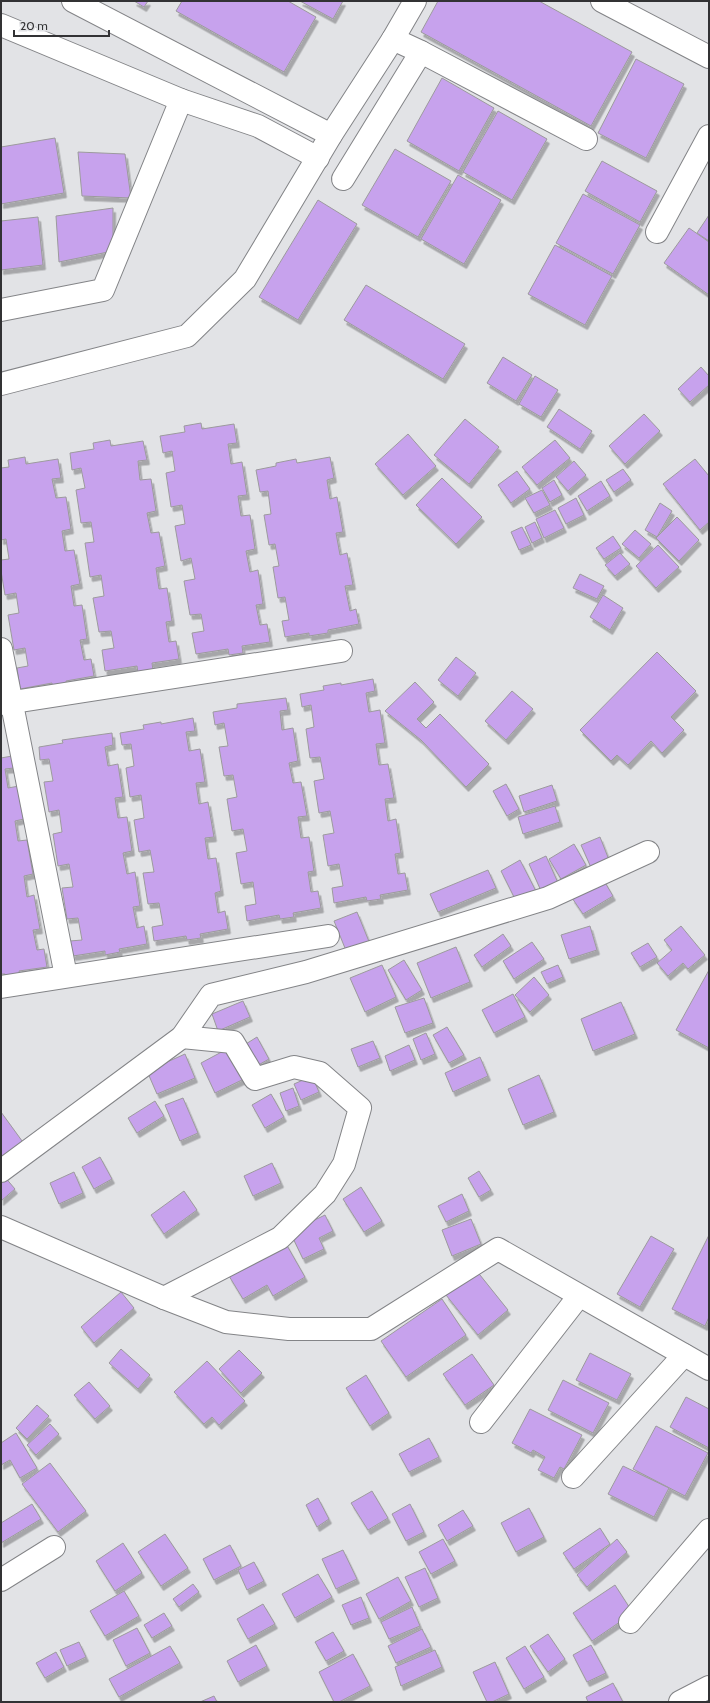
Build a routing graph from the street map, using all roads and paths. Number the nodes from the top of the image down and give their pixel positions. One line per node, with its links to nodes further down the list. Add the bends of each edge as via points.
1 (73, 1): 9 (street)
2 (415, 1): 5 (street)
3 (602, 1): 7 (street)
4 (1, 25): 8 (street)
5 (393, 39): 6 (street); 9 (street)
6 (421, 52): 11 (street); 13 (street)
7 (709, 57)
8 (181, 100): 12 (street, via 258,126); 15 (street, via 103,290)
9 (331, 135): 12 (street)
10 (709, 136): 14 (street)
11 (586, 139)
12 (318, 158): 16 (street, via 245,280 187,336)
13 (342, 179)
14 (657, 232)
15 (1, 310)
16 (1, 384)
17 (1, 650): 19 (street)
18 (341, 651): 19 (street)
19 (6, 703): 22 (street)
20 (648, 852): 24 (street, via 548,898 306,972 211,995)
21 (328, 936): 22 (street)
22 (66, 976): 23 (street)
23 (1, 987)
24 (182, 1037): 25 (street); 28 (street, via 233,1042 255,1079 294,1067 320,1073 360,1108 344,1164 333,1182 325,1194 280,1238)
25 (1, 1171)
26 (1, 1227): 28 (street)
27 (579, 1296): 28 (street, via 498,1249 371,1329 289,1329 226,1322); 29 (street); 31 (street)
28 (164, 1298)
29 (684, 1355): 30 (street); 32 (street)
30 (709, 1369)
31 (480, 1422)
32 (572, 1477)
33 (709, 1530): 36 (street)
34 (54, 1547): 35 (street)
35 (1, 1580)
36 (630, 1622)
37 (709, 1687): 38 (street)
38 (680, 1702)

